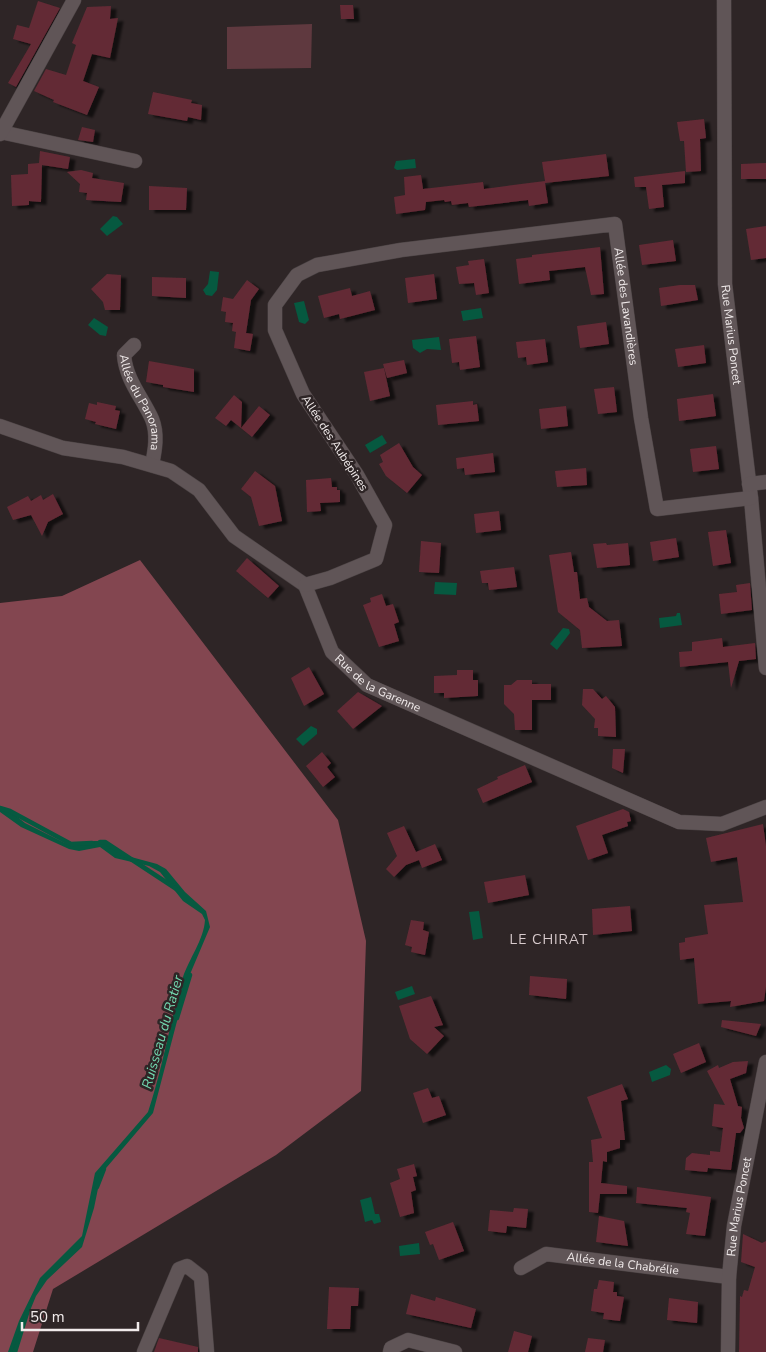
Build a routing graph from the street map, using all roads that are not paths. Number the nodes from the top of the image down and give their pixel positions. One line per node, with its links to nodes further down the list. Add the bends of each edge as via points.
1 (74, 0): 3 (street)
2 (724, 0): 10 (street, Rue Marius Poncet, via 725,284)
3 (0, 133): 4 (street)
4 (135, 161)
5 (400, 250): 10 (street, Allée des Lavandières, via 614,224 657,509); 11 (street, Allée des Aubépines, via 318,265 298,275 275,305 275,330 303,394 357,475 385,525 376,559)
6 (134, 345): 8 (street, Allée du Panorama, via 124,355 125,370 153,421 156,446)
7 (0, 426): 8 (street, via 63,448)
8 (152, 465): 11 (street, via 171,471 199,490 234,536)
9 (766, 482): 10 (street)
10 (750, 491): 12 (street, Rue Marius Poncet)
11 (304, 585): 13 (street, Rue de la Garenne, via 332,652 367,685 680,822 722,824)
12 (766, 668)
13 (766, 807)
14 (766, 1062): 16 (street, Rue Marius Poncet, via 734,1226)
15 (520, 1268): 16 (street, Allée de la Chabrélie, via 546,1254)
16 (729, 1277): 21 (street, Rue Marius Poncet)
17 (144, 1352): 18 (street, via 179,1269 187,1266 201,1277)
18 (207, 1352)
19 (390, 1352): 20 (street, via 391,1348 408,1340)
20 (455, 1352)
21 (728, 1352)

